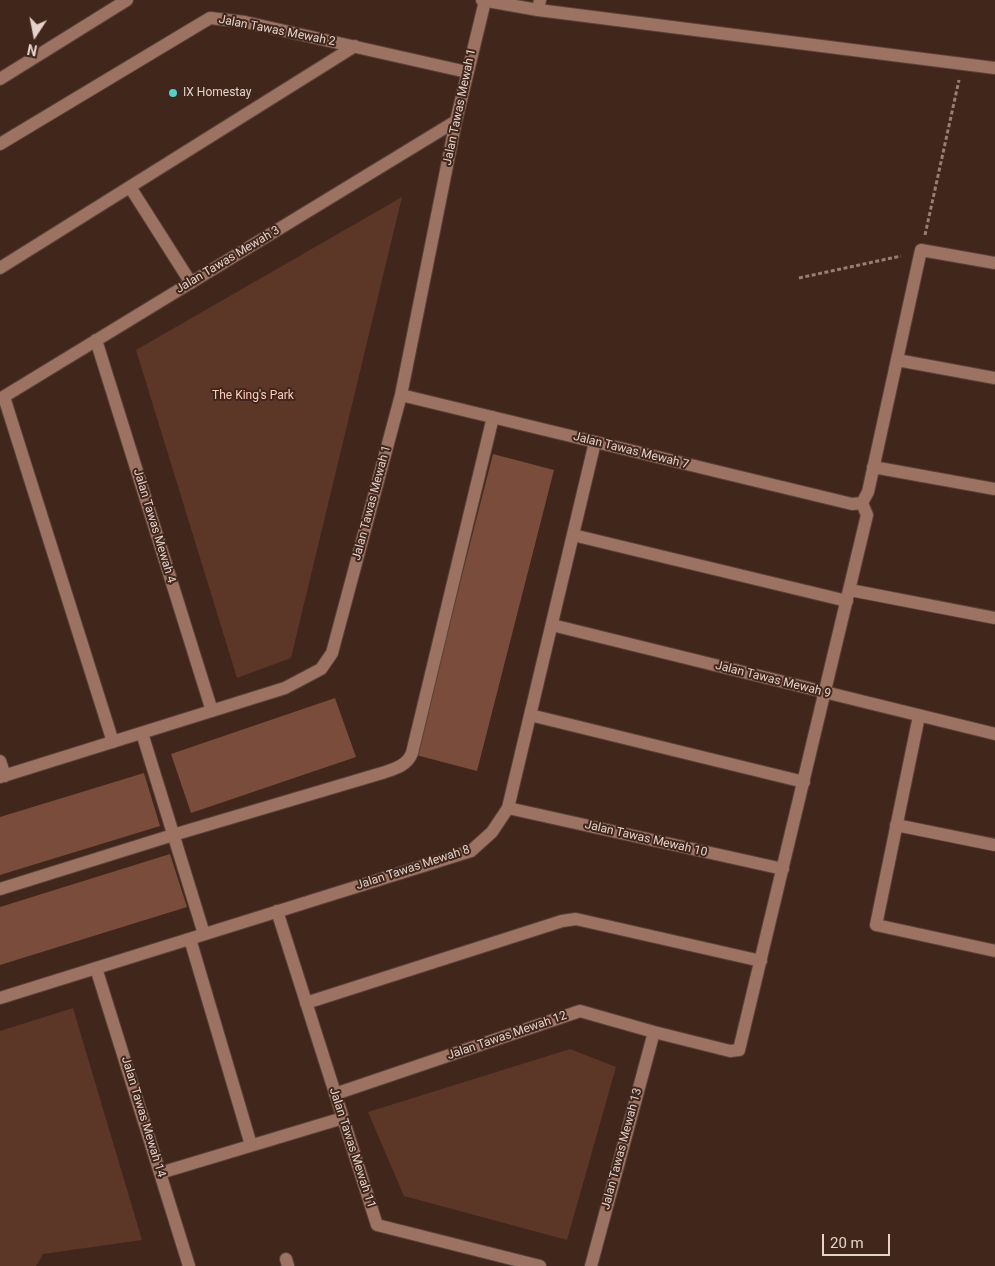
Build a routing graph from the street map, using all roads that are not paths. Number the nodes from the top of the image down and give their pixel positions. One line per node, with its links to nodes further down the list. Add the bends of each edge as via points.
1 (127, 0): 7 (street)
2 (483, 0): 3 (street); 6 (street, Jalan Tawas Mewah 1)
3 (539, 5): 5 (street)
4 (355, 46): 6 (street, Jalan Tawas Mewah 2); 9 (street, Jalan Tawas Mewah 2, via 245,22 210,18); 10 (street)
5 (995, 68)
6 (467, 72): 8 (street, Jalan Tawas Mewah 1)
7 (0, 79)
8 (456, 121): 13 (street, Jalan Tawas Mewah 3); 17 (street, Jalan Tawas Mewah 1)
9 (0, 144)
10 (130, 187): 12 (street); 13 (street)
11 (995, 263): 15 (street, via 922,250)
12 (0, 268)
13 (191, 282): 14 (street, Jalan Tawas Mewah 3)
14 (96, 340): 18 (street, Jalan Tawas Mewah 3); 29 (street, Jalan Tawas Mewah 4)
15 (897, 360): 16 (street); 21 (street)
16 (995, 378)
17 (401, 395): 19 (street, Jalan Tawas Mewah 7); 29 (street, Jalan Tawas Mewah 1, via 332,653 322,669 313,675 285,688)
18 (2, 398): 34 (street)
19 (493, 418): 20 (street, Jalan Tawas Mewah 7); 40 (street, via 410,758 394,769)
20 (595, 442): 23 (street, Jalan Tawas Mewah 7, via 852,504); 24 (street, Jalan Tawas Mewah 8)
21 (873, 468): 22 (street); 23 (street)
22 (995, 489)
23 (862, 503): 25 (street, via 867,515)
24 (573, 535): 25 (street); 27 (street, Jalan Tawas Mewah 8)
25 (848, 596): 26 (street); 28 (street)
26 (995, 618)
27 (552, 625): 28 (street, Jalan Tawas Mewah 9); 30 (street, Jalan Tawas Mewah 8)
28 (825, 693): 31 (street, Jalan Tawas Mewah 9); 37 (street)
29 (212, 711): 32 (street, Jalan Tawas Mewah 1)
30 (530, 715): 37 (street); 38 (street, Jalan Tawas Mewah 8)
31 (919, 716): 33 (street, Jalan Tawas Mewah 9); 39 (street)
32 (142, 733): 34 (street, Jalan Tawas Mewah 1); 40 (street)
33 (995, 734)
34 (113, 742): 36 (street, Jalan Tawas Mewah 1)
35 (0, 761): 36 (street)
36 (2, 777)
37 (804, 782): 42 (street)
38 (508, 808): 42 (street, Jalan Tawas Mewah 10); 44 (street, Jalan Tawas Mewah 8, via 492,832 471,851)
39 (896, 825): 41 (street); 47 (street, via 876,925)
40 (173, 835): 43 (street); 45 (street)
41 (995, 845)
42 (783, 869): 48 (street)
43 (0, 890)
44 (277, 911): 45 (street, Jalan Tawas Mewah 8); 51 (street, Jalan Tawas Mewah 11)
45 (204, 934): 46 (street, Jalan Tawas Mewah 8)
46 (190, 939): 49 (street, Jalan Tawas Mewah 8); 55 (street)
47 (995, 951)
48 (761, 961): 51 (street, via 576,919); 52 (street, Jalan Tawas Mewah 12, via 739,1050)
49 (96, 968): 50 (street, Jalan Tawas Mewah 8); 56 (street, Jalan Tawas Mewah 14)
50 (0, 998)
51 (306, 1003): 53 (street, Jalan Tawas Mewah 11)
52 (654, 1032): 53 (street, Jalan Tawas Mewah 12, via 580,1011); 59 (street, Jalan Tawas Mewah 13)
53 (335, 1094): 54 (street, Jalan Tawas Mewah 11)
54 (343, 1118): 55 (street); 58 (street, Jalan Tawas Mewah 11, via 377,1225)
55 (251, 1145): 56 (street)
56 (160, 1173): 57 (street, Jalan Tawas Mewah 14)
57 (189, 1266)
58 (540, 1266)
59 (590, 1266)

